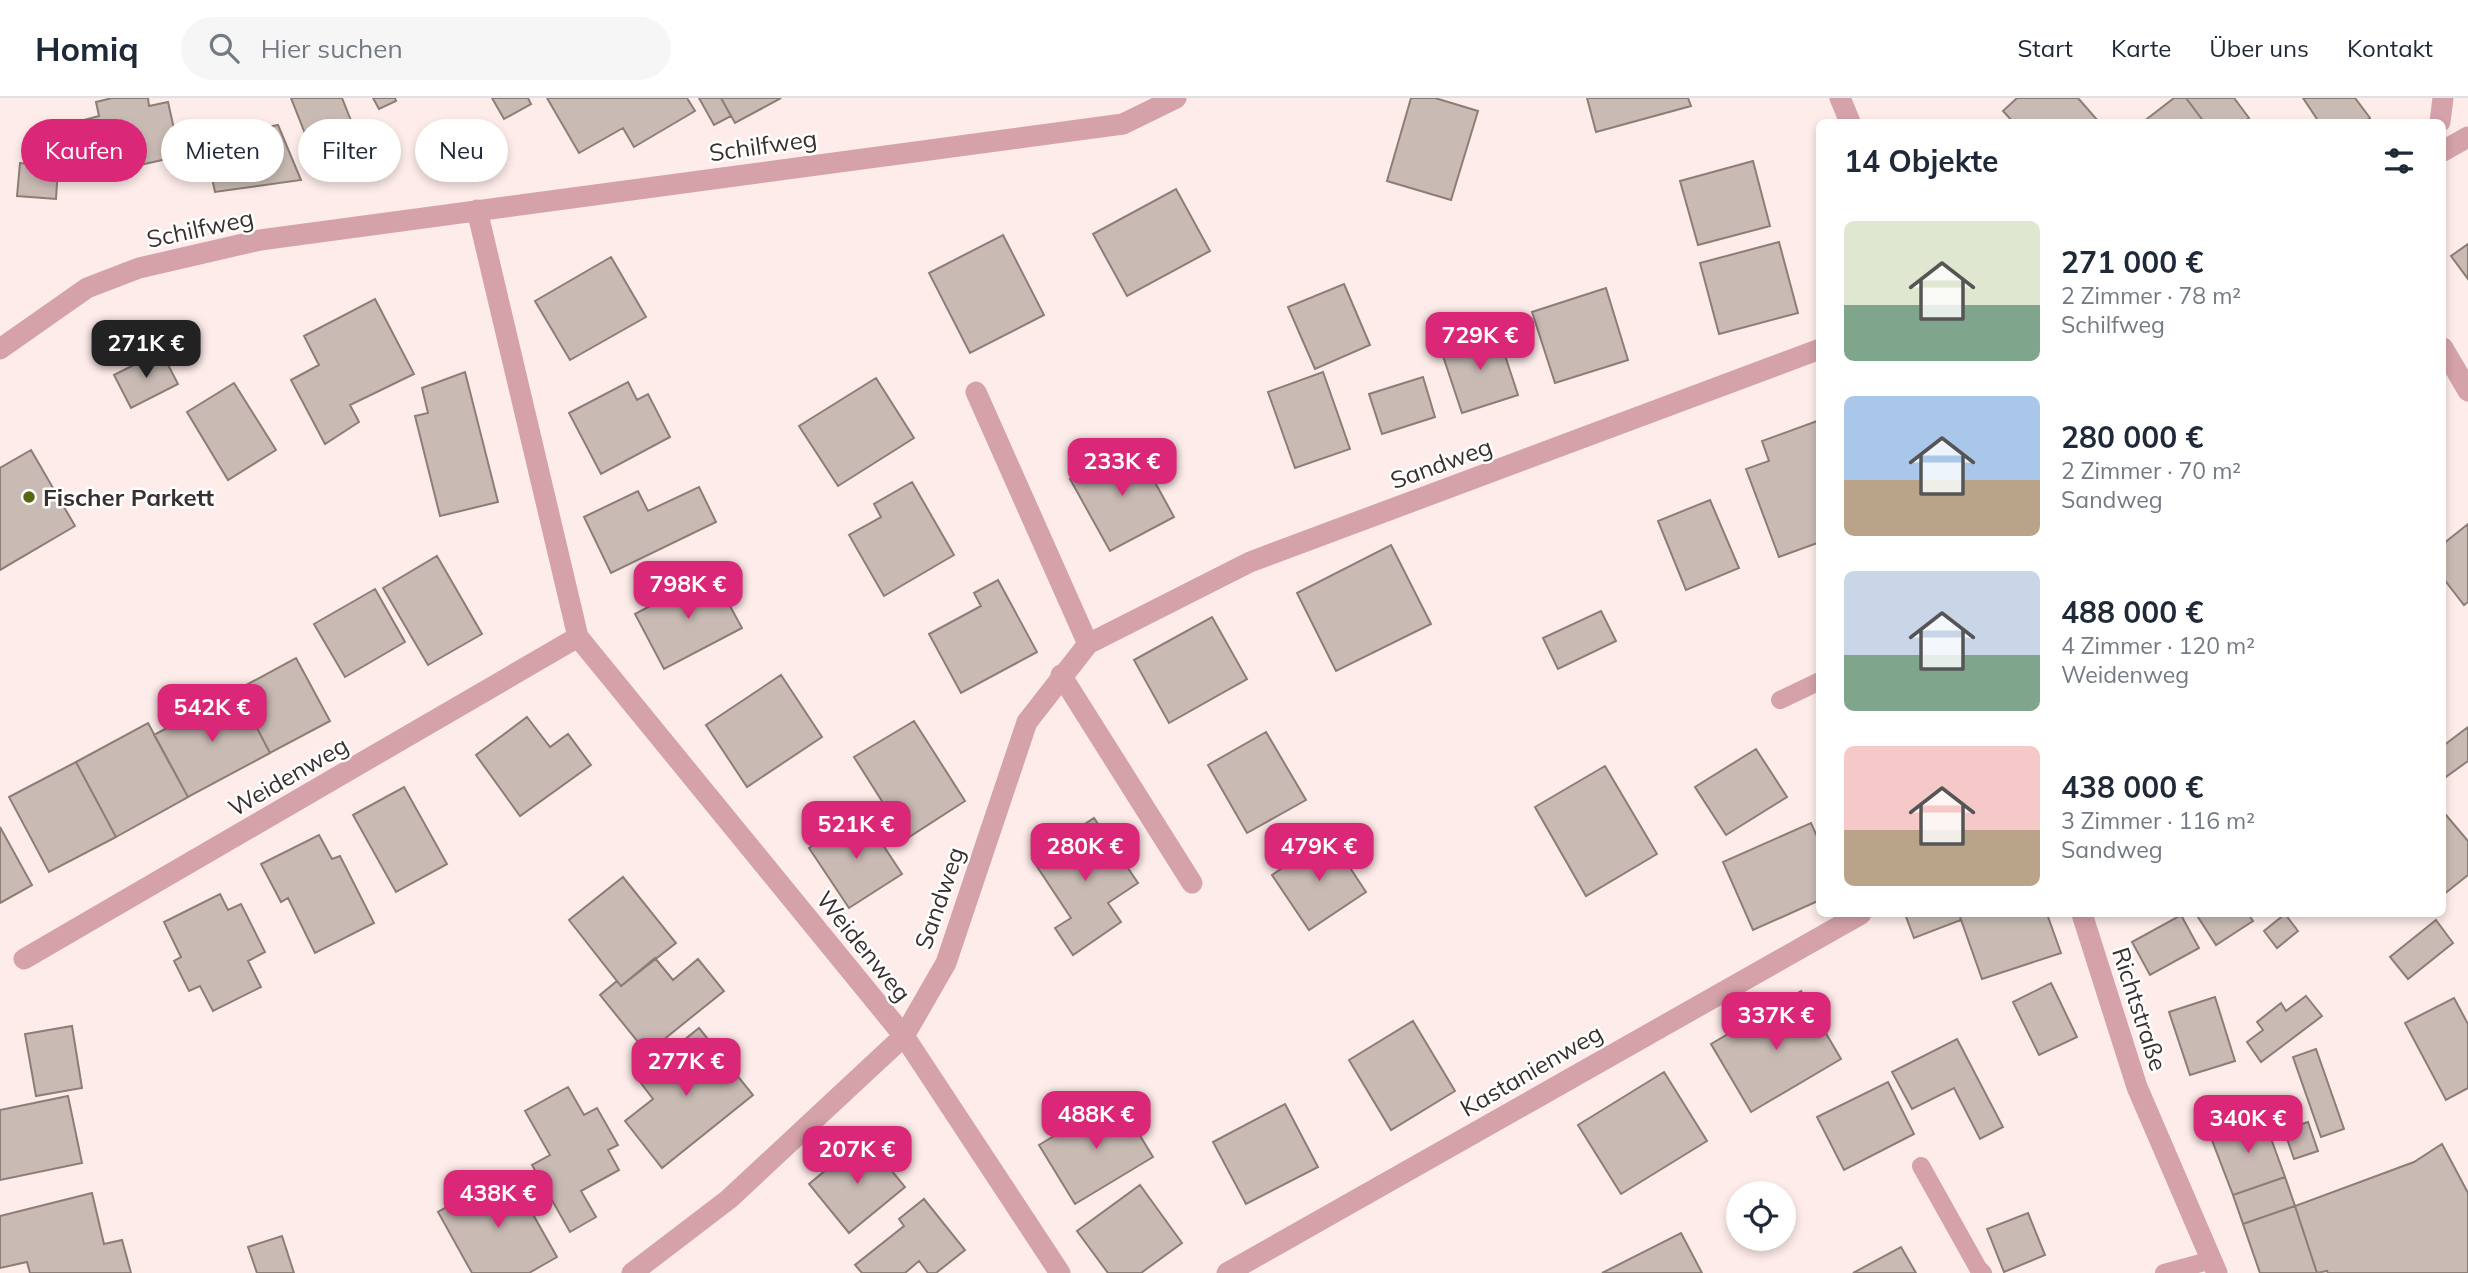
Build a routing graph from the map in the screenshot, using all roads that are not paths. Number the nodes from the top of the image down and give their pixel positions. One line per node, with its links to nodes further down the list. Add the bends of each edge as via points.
1 (1177, 98): 8 (street, Schilfweg, via 1123,124)
2 (1840, 98): 4 (street)
3 (2443, 98): 5 (street)
4 (1849, 119)
5 (2440, 119)
6 (2468, 137): 7 (street)
7 (2446, 149)
8 (477, 210): 9 (street, Schilfweg, via 260,240 139,268 87,288); 14 (street, Weidenweg)
9 (0, 349)
10 (1816, 350): 15 (street, Sandweg, via 1250,562)
11 (2446, 353): 12 (street)
12 (2468, 391)
13 (976, 393): 15 (street)
14 (578, 637): 22 (street, Weidenweg); 23 (street, Weidenweg)
15 (1088, 644): 16 (street, Sandweg)
16 (1061, 675): 19 (street); 23 (street, Sandweg, via 1027,722 946,963)
17 (1816, 683): 18 (lane)
18 (1780, 700)
19 (1192, 883)
20 (1856, 917): 28 (street, Kastanienweg)
21 (2083, 917): 25 (street, Richtstraße, via 2137,1087)
22 (24, 959)
23 (904, 1035): 26 (street, Sandweg, via 729,1199); 27 (street, Weidenweg)
24 (1922, 1166): 29 (lane)
25 (2215, 1267): 30 (lane)
26 (632, 1273)
27 (1060, 1273)
28 (1227, 1273)
29 (1983, 1273)
30 (2164, 1273)

